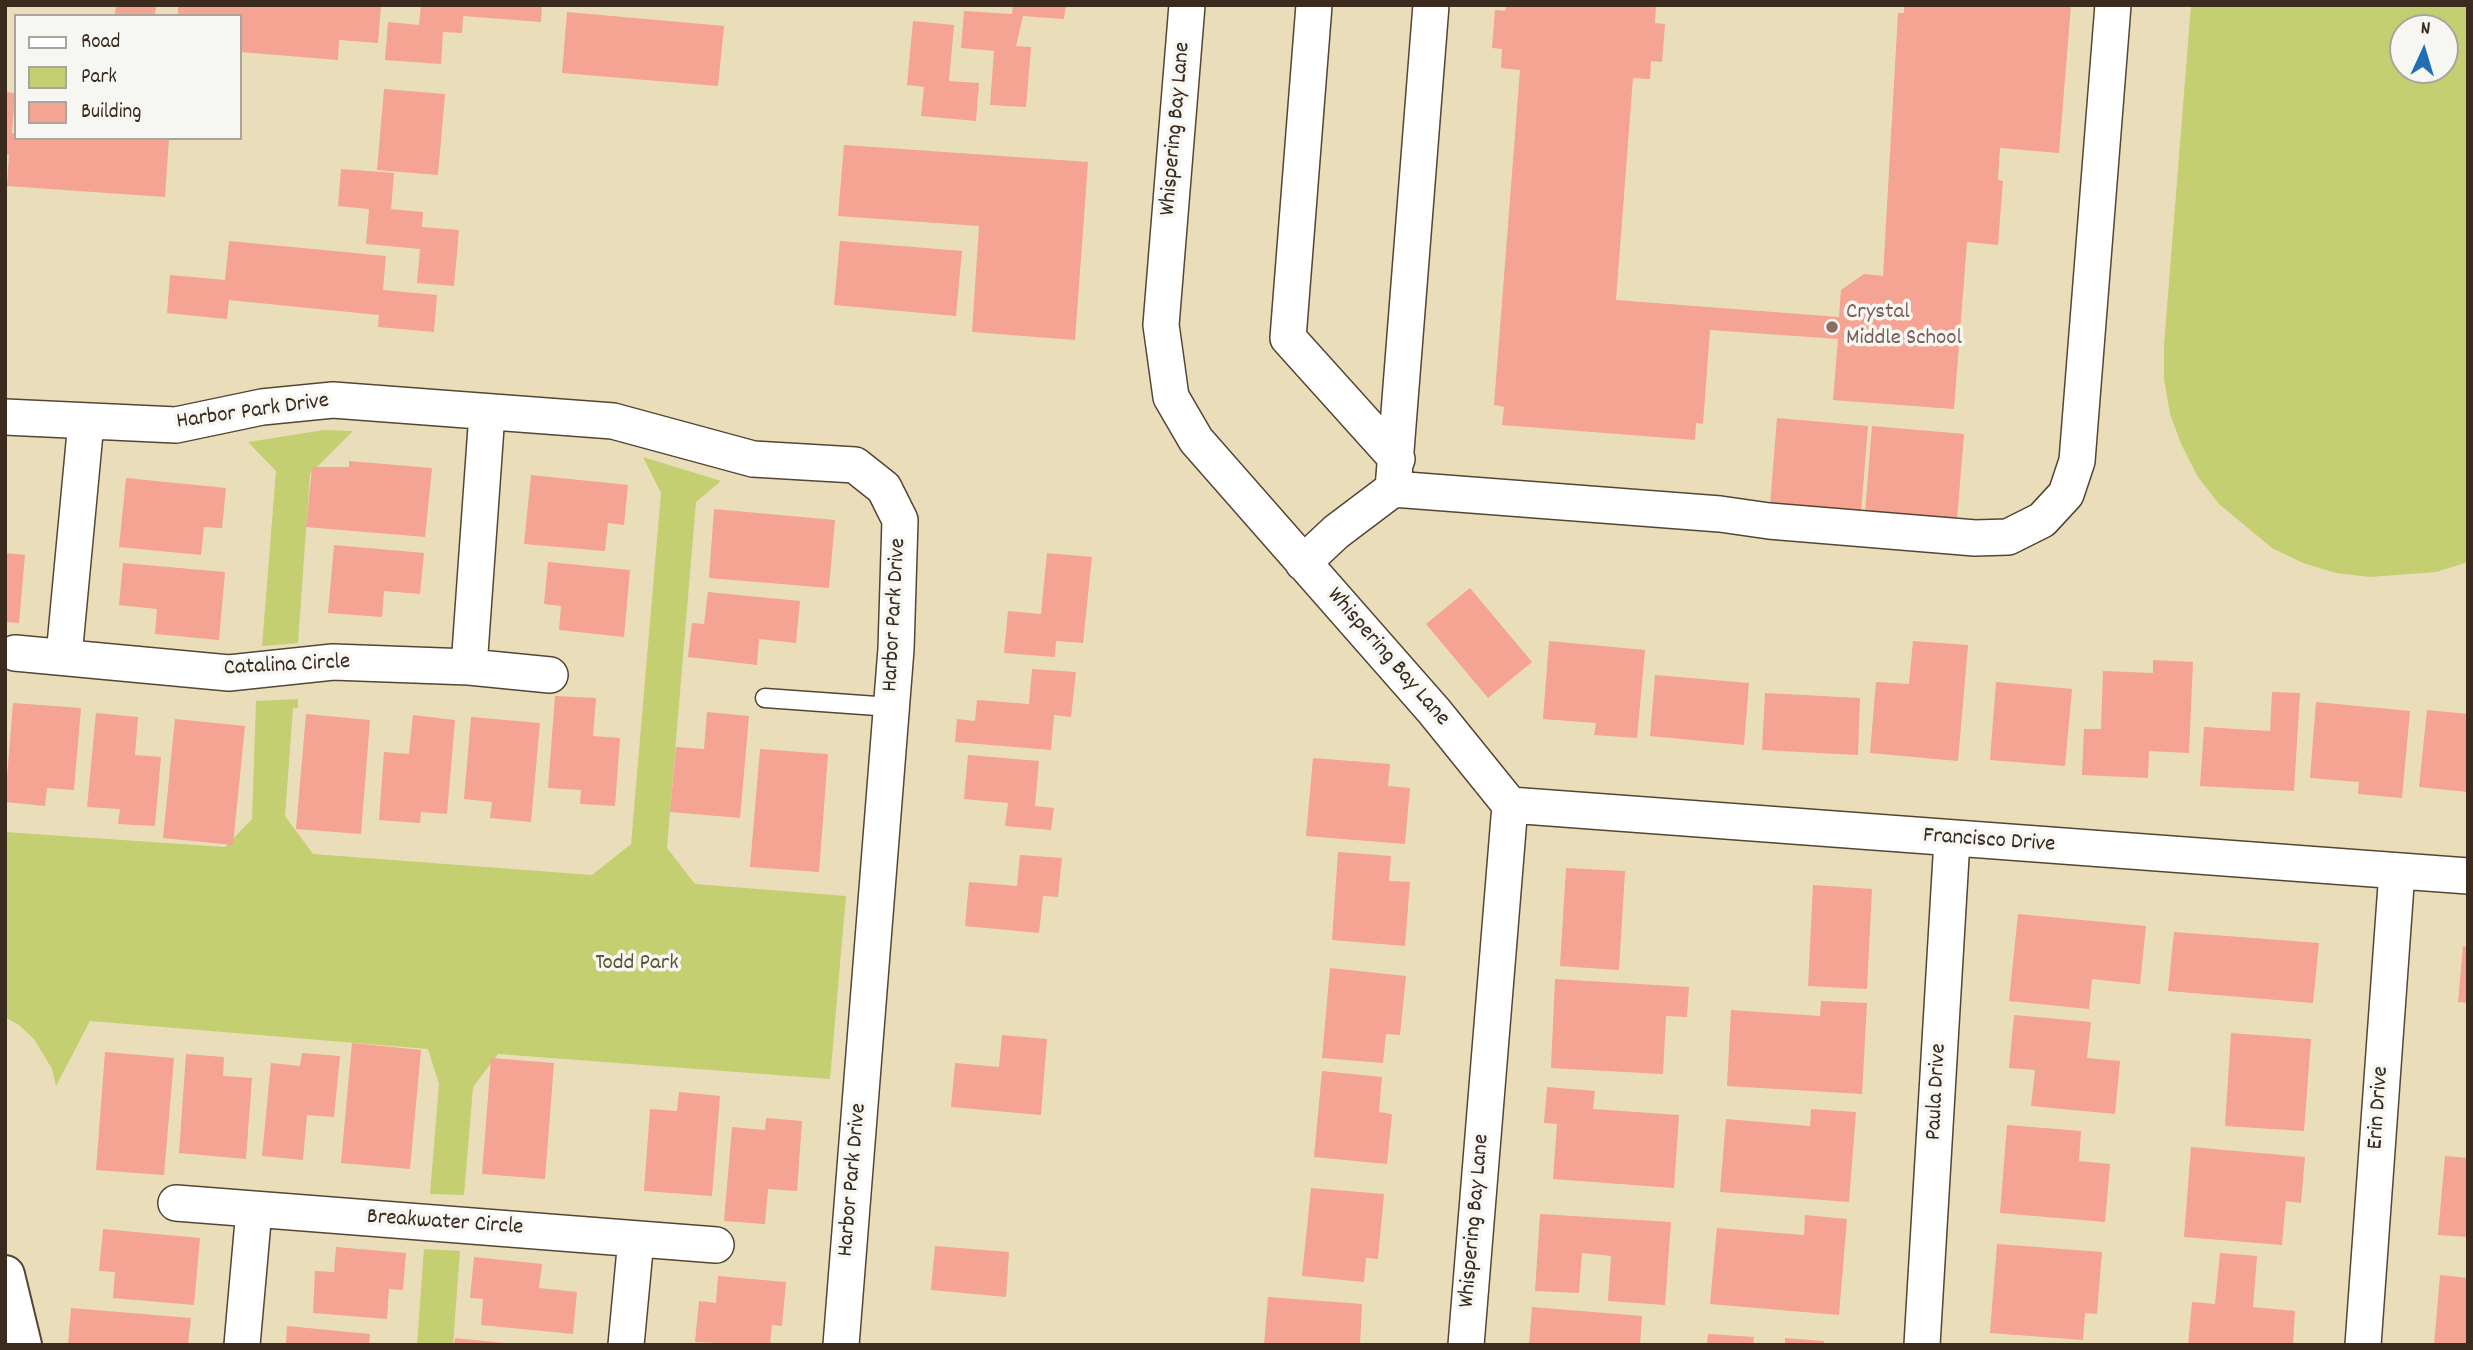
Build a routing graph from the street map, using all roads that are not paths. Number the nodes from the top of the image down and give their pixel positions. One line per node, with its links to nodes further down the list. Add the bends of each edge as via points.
1 (1187, 5): 9 (street, Whispering Bay Lane, via 1161,325 1171,397 1196,440)
2 (1314, 5): 8 (street, via 1288,338)
3 (1432, 5): 8 (street)
4 (2113, 5): 8 (street, via 2077,461 2066,494 2042,520 2008,537 1975,538 1769,521)
5 (486, 413): 7 (street, Harbor Park Drive, via 333,400 262,407 176,425); 12 (street); 15 (street, Harbor Park Drive, via 613,421 753,459 855,465 884,488 900,520)
6 (5, 417): 7 (street, Harbor Park Drive)
7 (86, 422): 11 (street)
8 (1395, 474): 9 (street)
9 (1303, 563): 16 (street, Whispering Bay Lane)
10 (15, 653): 11 (street, Catalina Circle)
11 (64, 656): 12 (street, Catalina Circle, via 229,673 333,662)
12 (469, 667): 13 (street, Catalina Circle)
13 (550, 675)
14 (765, 698): 15 (lane)
15 (891, 707): 28 (street, Harbor Park Drive)
16 (1510, 805): 17 (street, Francisco Drive); 29 (street, Whispering Bay Lane)
17 (1952, 840): 18 (street, Francisco Drive); 30 (street, Paula Drive)
18 (2397, 871): 19 (street, Francisco Drive); 31 (street, Erin Drive)
19 (2468, 876)
20 (176, 1203): 21 (street, Breakwater Circle)
21 (254, 1210): 22 (street, Breakwater Circle); 26 (street)
22 (636, 1239): 23 (street, Breakwater Circle); 27 (street)
23 (716, 1245)
24 (5, 1276): 25 (street)
25 (22, 1345)
26 (242, 1345)
27 (626, 1345)
28 (841, 1345)
29 (1466, 1345)
30 (1922, 1345)
31 (2363, 1345)

